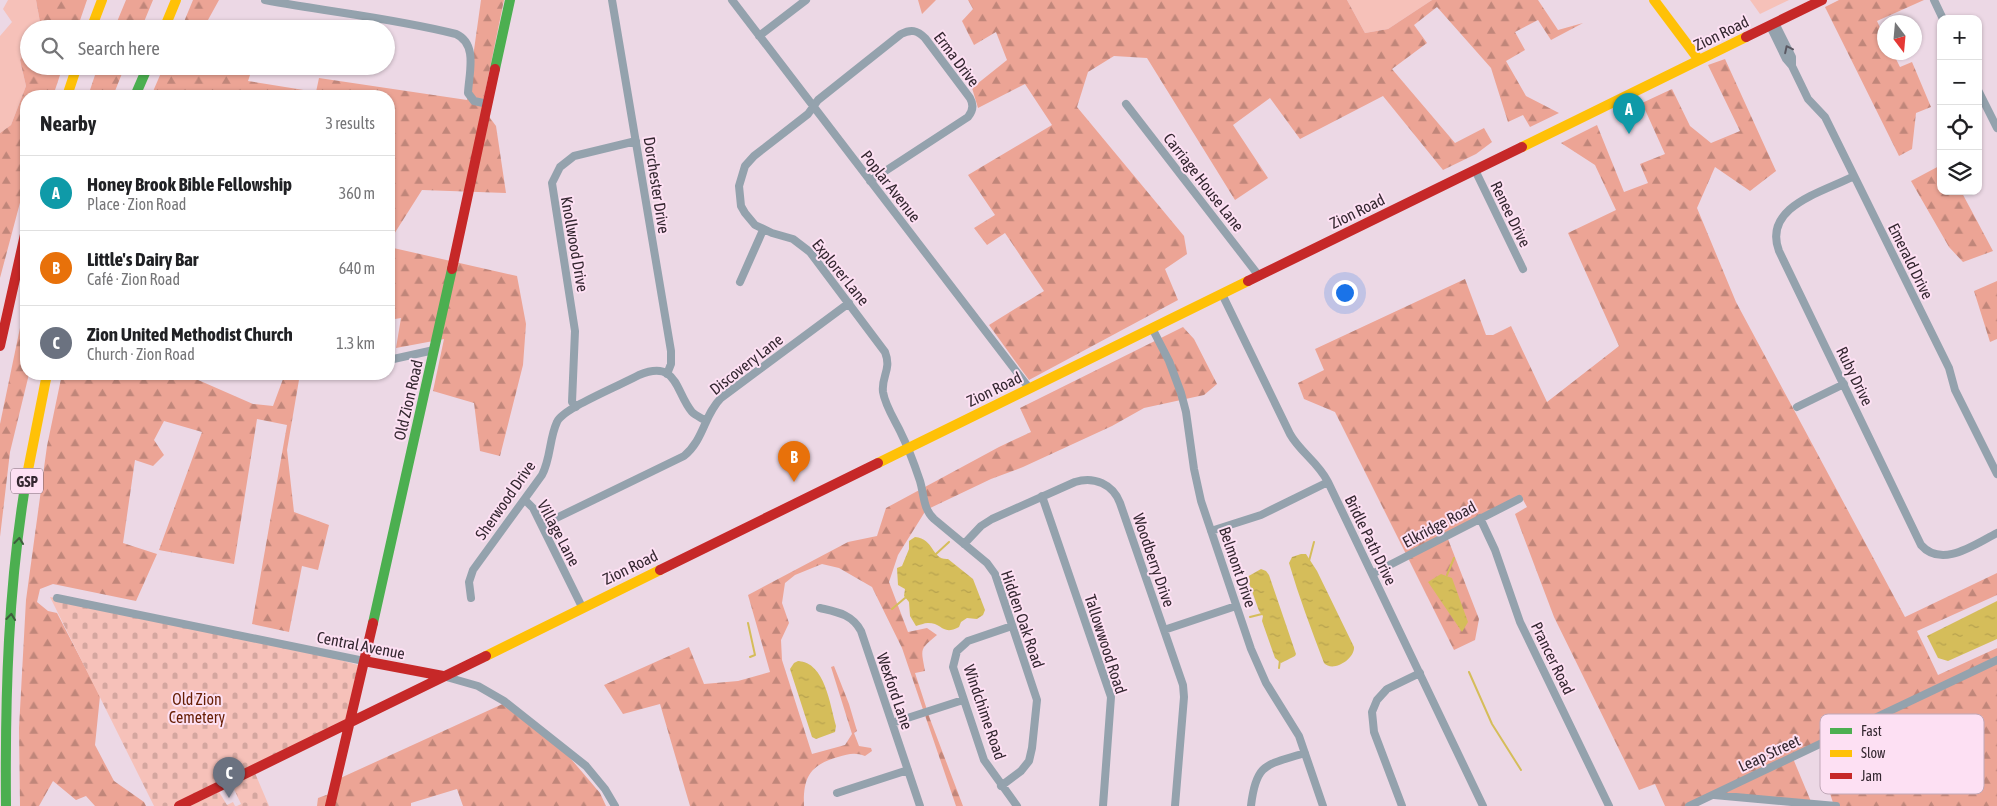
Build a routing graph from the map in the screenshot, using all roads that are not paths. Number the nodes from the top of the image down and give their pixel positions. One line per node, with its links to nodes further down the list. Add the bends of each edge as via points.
1 (102, 0): 12 (main road)
2 (176, 0): 13 (main road)
3 (265, 0): 14 (street)
4 (510, 0): 24 (main road, Old Zion Road)
5 (612, 0): 28 (street, Dorchester Drive)
6 (732, 0): 17 (street, Poplar Avenue)
7 (806, 0): 17 (street)
8 (1654, 0): 18 (main road)
9 (1822, 0): 16 (main road, Zion Road)
10 (1934, 0): 11 (street)
11 (1941, 15)
12 (94, 20)
13 (168, 20)
14 (388, 20)
15 (395, 21): 24 (street, via 456,34 464,39 470,47 468,92 474,101)
16 (1773, 24): 18 (main road, Zion Road); 30 (street, Emerald Drive, via 1786,59 1809,100 1823,114)
17 (759, 36): 26 (street, Poplar Avenue)
18 (1699, 60): 29 (main road, Zion Road)
19 (74, 75): 21 (main road)
20 (144, 75): 22 (main road)
21 (69, 90)
22 (138, 90)
23 (1982, 98): 27 (street)
24 (488, 104): 41 (main road, Old Zion Road)
25 (1126, 104): 35 (street, Carriage House Lane)
26 (812, 106): 31 (street, Poplar Avenue); 31 (street, Erma Drive, via 901,34 913,30 925,38 970,98 972,112); 32 (street, Explorer Lane, via 808,114 754,156 742,172 738,191 741,206 750,220)
27 (1997, 128)
28 (636, 141): 43 (street, Dorchester Drive, via 671,351); 47 (street, Knollwood Drive, via 574,156 560,167 552,183 574,315 572,402)
29 (1475, 170): 34 (street, Renee Drive); 35 (main road, Zion Road)
30 (1854, 176): 45 (street, Ruby Drive, via 1788,210 1779,221 1775,236 1779,251); 51 (street, Emerald Drive, via 1949,368 1955,390)
31 (870, 181): 46 (street, Poplar Avenue)
32 (763, 230): 36 (street); 38 (street, Explorer Lane, via 793,239 804,246)
33 (20, 257): 40 (main road)
34 (1523, 269)
35 (1259, 276): 37 (main road, Zion Road)
36 (740, 282)
37 (1222, 294): 39 (main road, Zion Road); 52 (street, Bridle Path Drive, via 1292,439 1316,463)
38 (849, 304): 49 (street, Discovery Lane, via 725,394); 50 (street, Explorer Lane, via 887,358 883,394)
39 (1152, 328): 46 (main road, Zion Road); 58 (street, Belmont Drive, via 1184,403 1197,485)
40 (0, 346)
41 (434, 350): 42 (street); 70 (main road, Old Zion Road)
42 (395, 359)
43 (667, 374): 47 (street, Sherwood Drive, via 646,372); 49 (street, via 693,413)
44 (46, 380): 83 (main road, GSP, one-way to 44, via 10,626 21,518)
45 (1844, 384): 48 (street); 59 (street, Ruby Drive, via 1923,547 1937,555 1948,556)
46 (1029, 388): 50 (main road, Zion Road)
47 (576, 407): 55 (street, Sherwood Drive, via 558,420 545,470)
48 (1797, 407)
49 (706, 420): 57 (street, Discovery Lane, via 698,440 684,456)
50 (908, 448): 60 (street, Hidden Oak Road, via 929,514); 65 (main road, Zion Road)
51 (1997, 474)
52 (1328, 482): 58 (street, via 1261,515); 61 (street, Bridle Path Drive)
53 (1042, 496): 60 (street, Woodberry Drive, via 992,519); 68 (street, Woodberry Drive, via 1085,480 1100,482 1113,490); 89 (street, Tallowwood Road, via 1111,697)
54 (1519, 499): 56 (street, Elkridge Road)
55 (525, 500): 57 (street, Village Lane); 63 (street, Sherwood Drive, via 473,570 469,582)
56 (1480, 518): 61 (street, Elkridge Road); 95 (street, Prancer Road, via 1496,550 1520,622)
57 (542, 525): 65 (street, Village Lane)
58 (1211, 531): 64 (street, Belmont Drive)
59 (1997, 533)
60 (964, 544): 67 (street, Hidden Oak Road, via 993,570)
61 (1372, 574): 71 (street, Bridle Path Drive)
62 (57, 598): 70 (street, Central Avenue)
63 (471, 598)
64 (1236, 606): 68 (street); 78 (street, Belmont Drive, via 1260,670 1296,730)
65 (582, 608): 72 (main road, Zion Road)
66 (820, 608): 76 (street, Wexford Lane, via 846,615 858,626)
67 (1012, 626): 73 (street, Windchime Road, via 968,641 957,651 953,670); 80 (street, Hidden Oak Road, via 1037,700 1029,761)
68 (1164, 630): 90 (street, Woodberry Drive, via 1184,691)
69 (1997, 660): 74 (street, Leap Street)
70 (364, 661): 72 (main road, Central Avenue); 75 (main road, Old Zion Road)
71 (1420, 673): 93 (street, via 1387,689 1376,700 1372,712 1374,732); 94 (street, Bridle Path Drive)
72 (443, 676): 75 (main road, Zion Road); 86 (street, Central Avenue, via 478,686 504,701 586,766 606,789)
73 (963, 700): 76 (street); 80 (street, Windchime Road, via 984,760)
74 (1883, 714)
75 (349, 722): 84 (main road, Zion Road); 85 (main road, Old Zion Road)
76 (892, 723): 79 (street, Wexford Lane)
77 (1820, 744): 82 (street, Leap Street)
78 (1305, 753): 91 (street, via 1262,770 1254,784); 92 (street, Belmont Drive)
79 (908, 770): 81 (street); 87 (street, Wexford Lane)
80 (1001, 786): 88 (street, Windchime Road)
81 (837, 794)
82 (1712, 795): 96 (street, Leap Street); 97 (street)
83 (6, 806)
84 (178, 806)
85 (330, 806)
86 (615, 806)
87 (920, 806)
88 (1017, 806)
89 (1102, 806)
90 (1175, 806)
91 (1251, 806)
92 (1323, 806)
93 (1402, 806)
94 (1483, 806)
95 (1609, 806)
96 (1689, 806)
97 (1836, 806)

